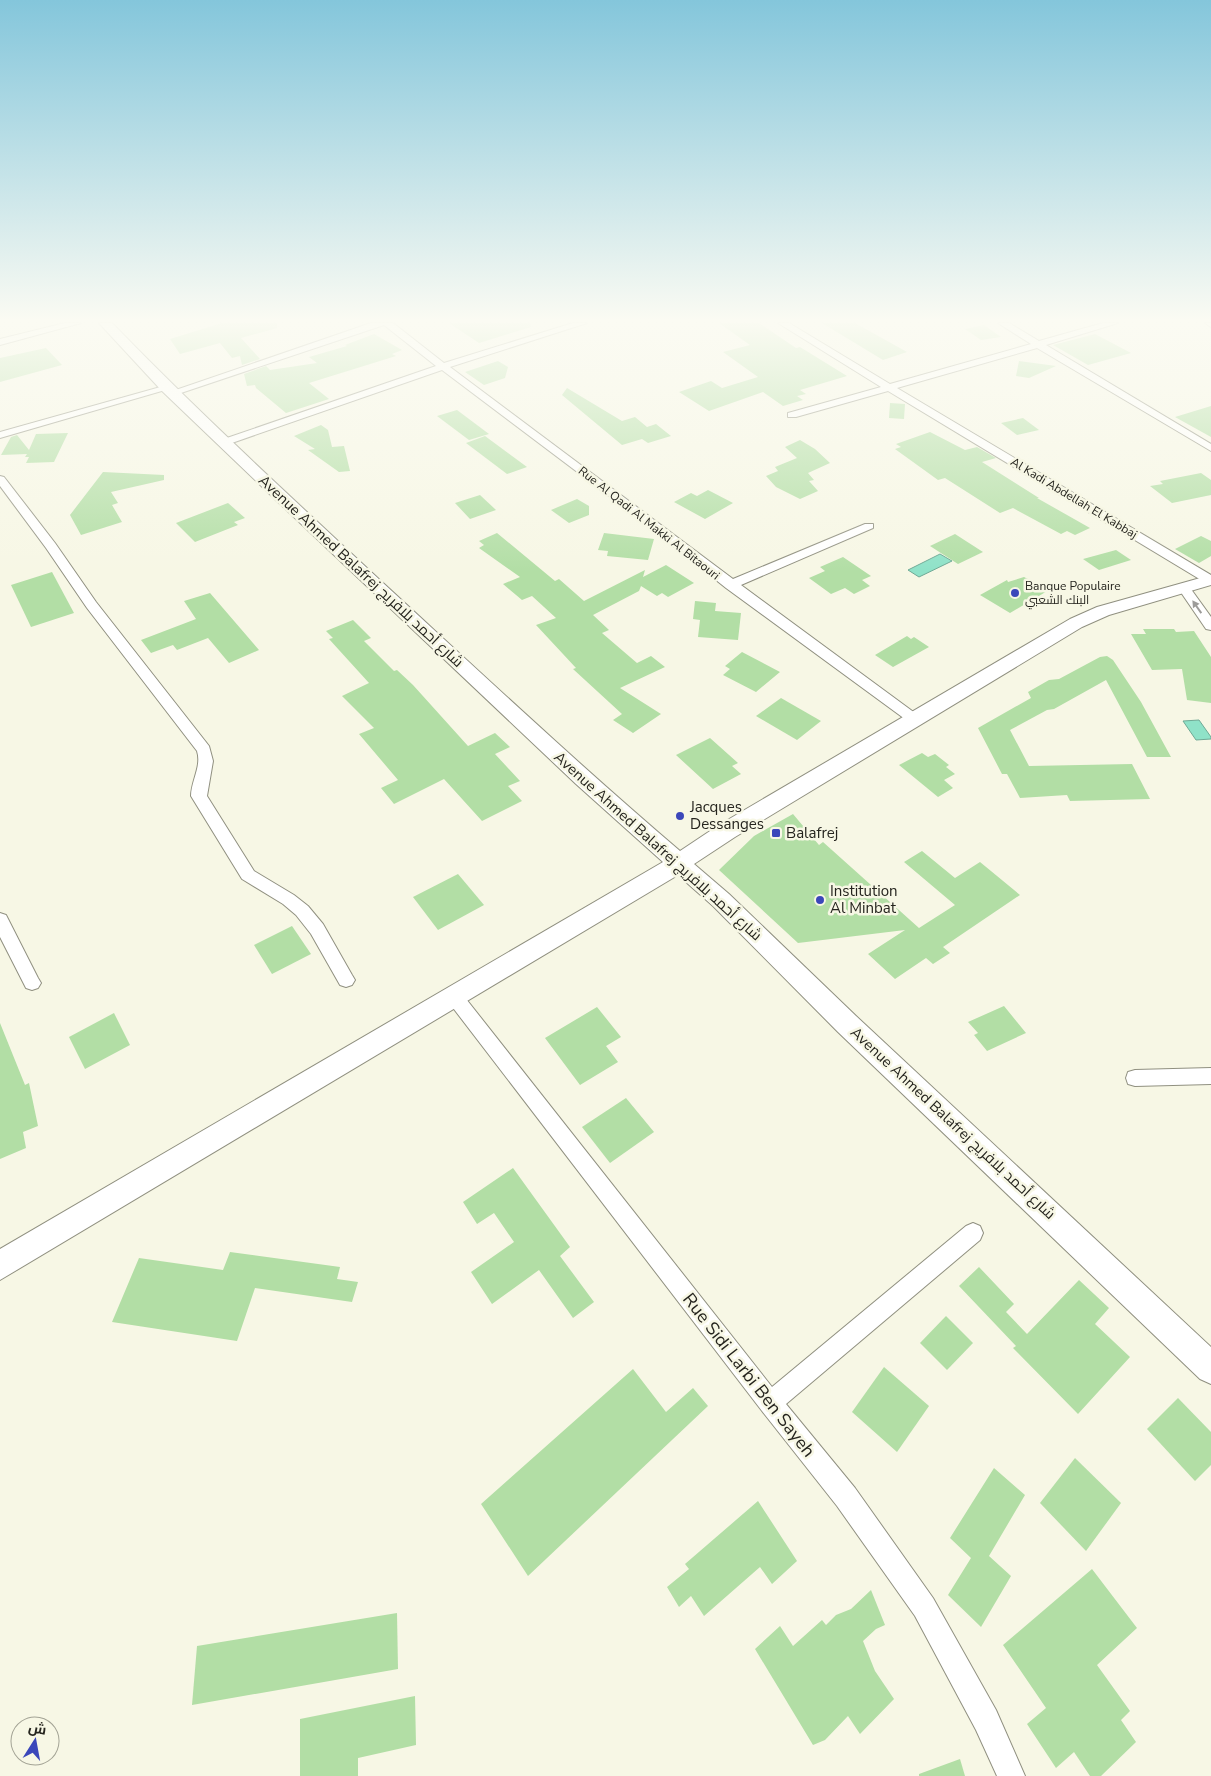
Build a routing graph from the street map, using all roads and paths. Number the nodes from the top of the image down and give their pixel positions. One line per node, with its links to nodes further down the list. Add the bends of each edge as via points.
1 (110, 406): 9 (street)
2 (186, 406): 10 (main road, Avenue Ahmed Balafrej شارع أحمد بلافريج)
3 (329, 406): 10 (street)
4 (495, 406): 15 (street, Rue Al Qadi Al Makki Al Bitaouri)
5 (824, 406): 8 (street)
6 (921, 406): 14 (street, Al Kadi Abdellah El Kabbaj)
7 (1140, 406): 11 (street)
8 (792, 415)
9 (0, 435)
10 (224, 442): 19 (main road, Avenue Ahmed Balafrej شارع أحمد بلافريج, via 583,780)
11 (1211, 448)
12 (0, 479): 21 (street, via 91,605 204,750 207,757 198,785 199,796 248,875 299,908)
13 (869, 526): 15 (street)
14 (1211, 580): 16 (main road)
15 (730, 585): 18 (street, Rue Al Qadi Al Makki Al Bitaouri)
16 (1184, 588): 17 (street, one-way to 16); 18 (main road, via 1103,611 1083,620)
17 (1211, 626)
18 (914, 719): 19 (main road)
19 (679, 862): 23 (main road, via 645,885); 28 (main road, Avenue Ahmed Balafrej شارع أحمد بلافريج)
20 (0, 920): 22 (street)
21 (346, 980)
22 (32, 983)
23 (453, 995): 27 (main road); 29 (street, Rue Sidi Larbi Ben Sayeh)
24 (1211, 1076): 25 (street)
25 (1135, 1078)
26 (973, 1233): 29 (street)
27 (0, 1265)
28 (1211, 1368)
29 (770, 1403): 30 (street, Rue Sidi Larbi Ben Sayeh, via 846,1497 924,1607 982,1712)
30 (1011, 1776)

